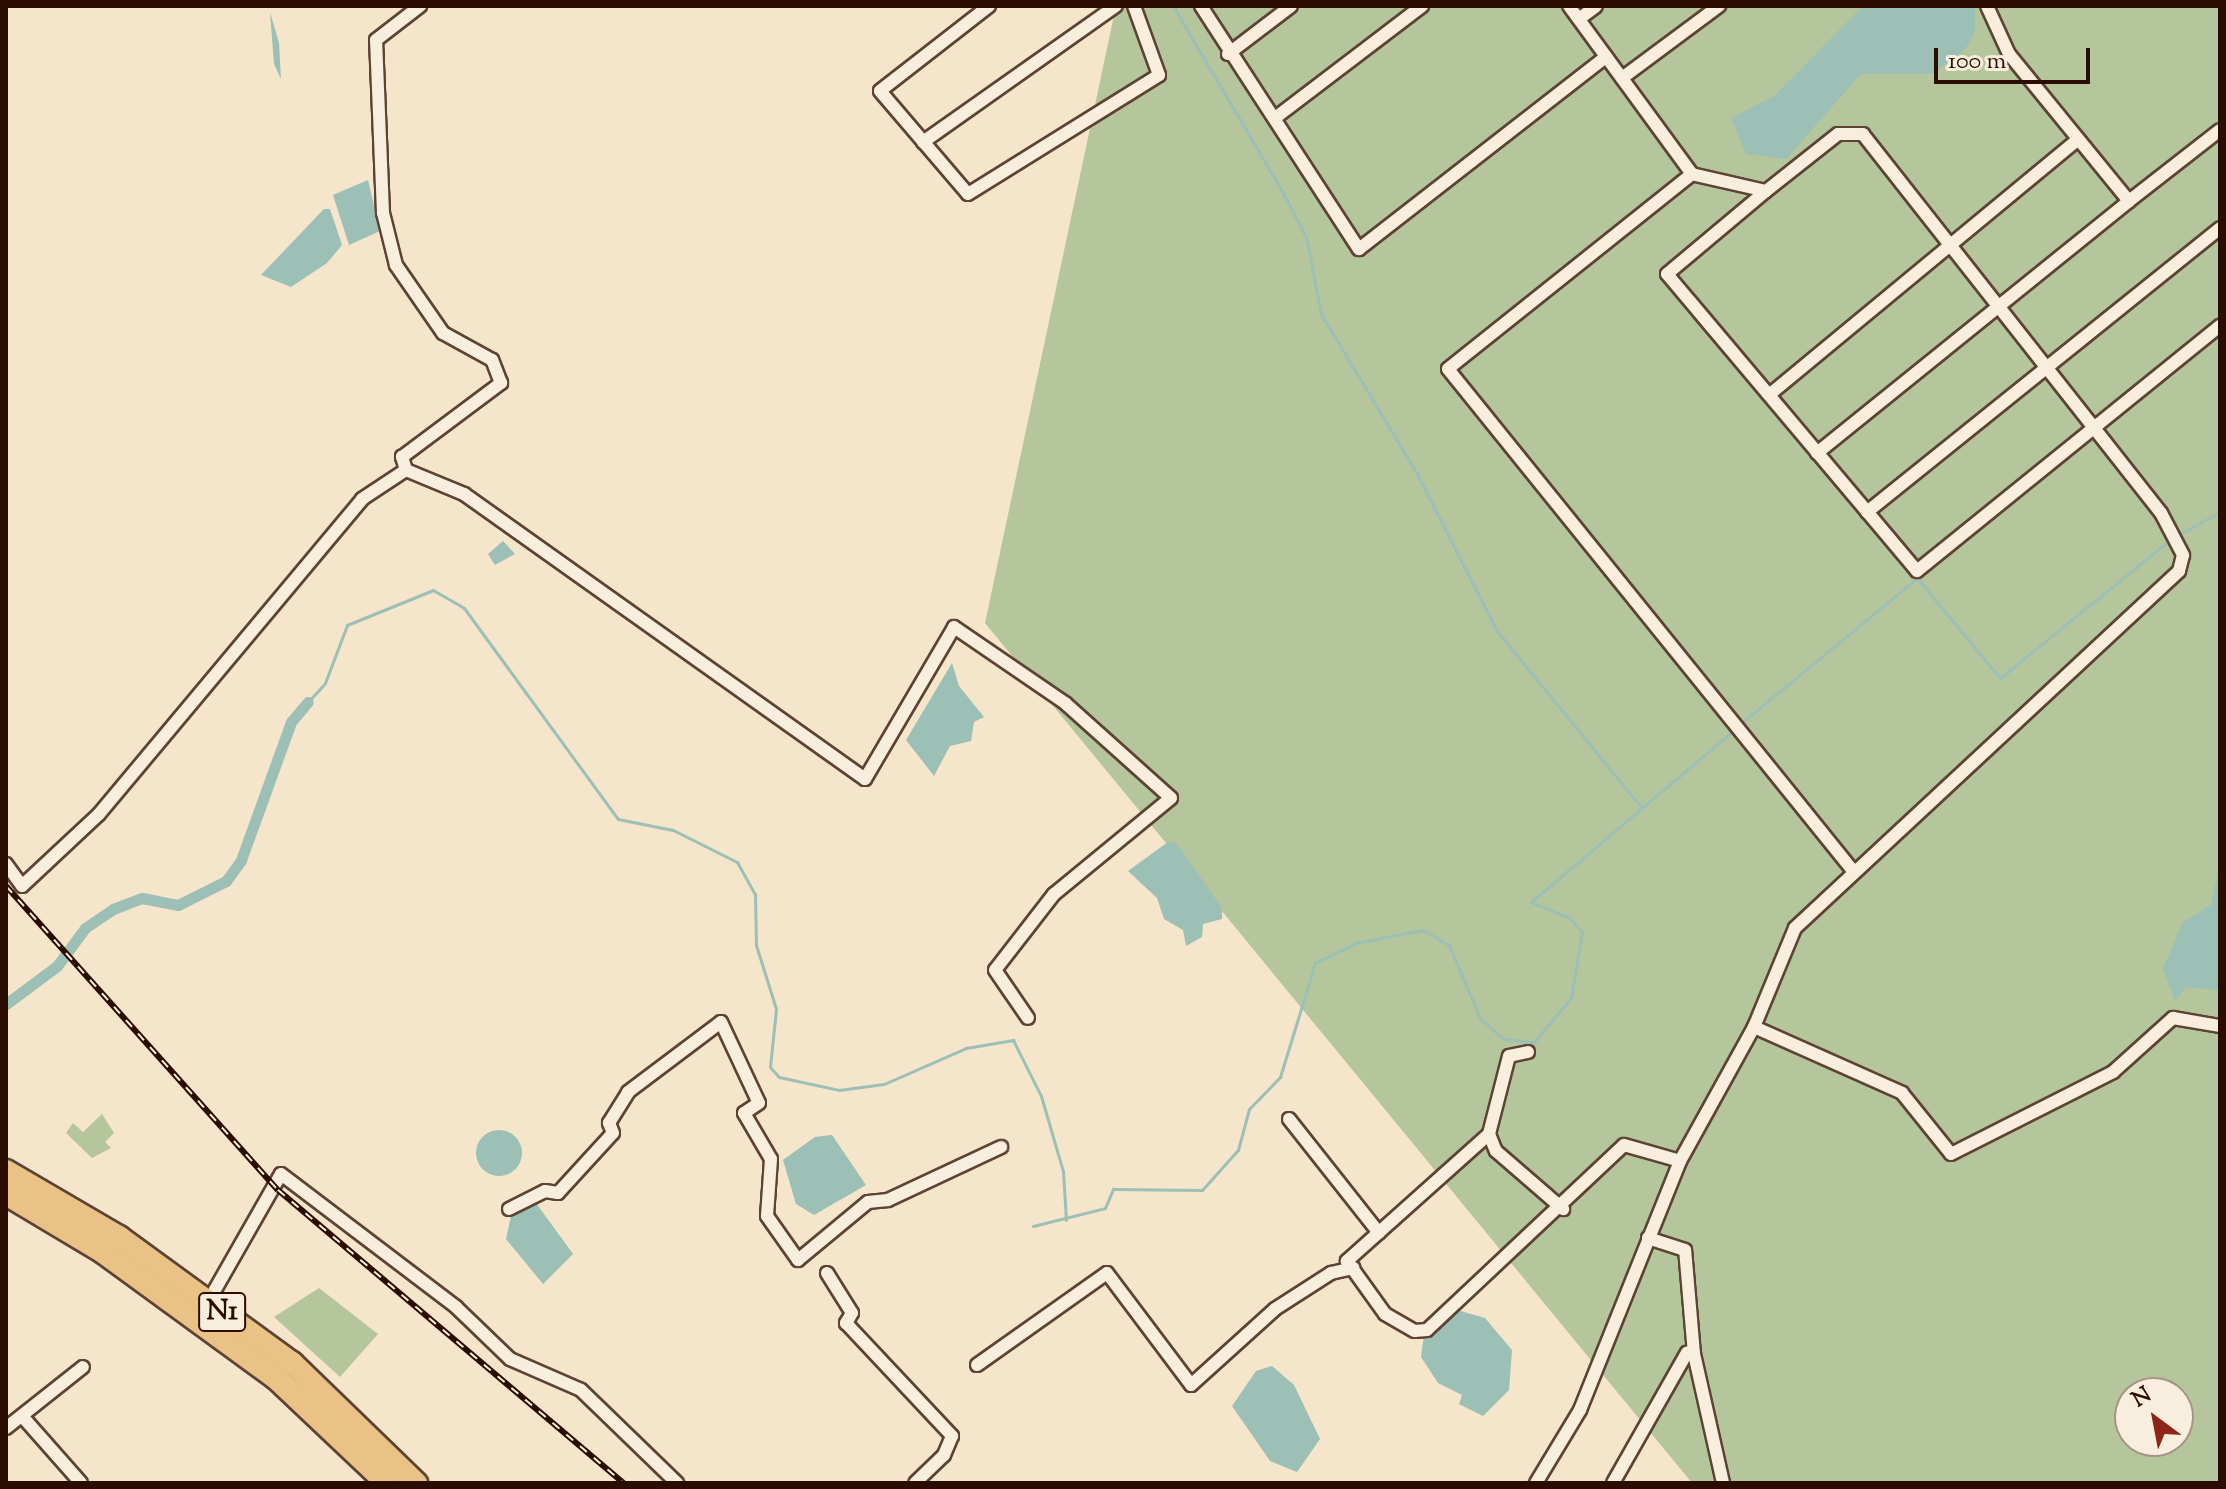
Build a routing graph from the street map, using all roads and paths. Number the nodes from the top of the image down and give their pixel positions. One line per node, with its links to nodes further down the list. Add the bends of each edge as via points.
1 (420, 6): 31 (street, via 376,40 383,213 396,265 443,333 492,360 501,383 402,457)
2 (989, 6): 19 (street, via 880,91)
3 (1116, 6): 19 (street)
4 (1134, 6): 19 (street, via 1159,75 968,194)
5 (1201, 6): 13 (street)
6 (1291, 6): 13 (street)
7 (1422, 6): 16 (street)
8 (1569, 6): 12 (street)
9 (1596, 6): 12 (street)
10 (1719, 6): 15 (street)
11 (1987, 6): 18 (street, via 2009,54)
12 (1579, 19): 14 (street)
13 (1228, 54): 16 (street)
14 (1606, 57): 15 (street); 16 (street, via 1359,249)
15 (1622, 78): 20 (street)
16 (1275, 118)
17 (2220, 130): 22 (street)
18 (2078, 139): 22 (street); 24 (street)
19 (923, 142)
20 (1692, 174): 21 (street); 34 (street, via 1448,369)
21 (1766, 191): 24 (street, via 1838,134 1863,134); 28 (street, via 1667,274)
22 (2129, 201): 25 (street)
23 (2220, 228): 27 (street)
24 (1949, 248): 25 (street); 28 (street)
25 (1997, 307): 27 (street); 30 (street)
26 (2220, 326): 29 (street)
27 (2049, 371): 29 (street); 32 (street)
28 (1769, 395): 30 (street)
29 (2094, 426): 32 (street, via 1917,571); 34 (street, via 2161,513 2183,555 2179,571)
30 (1817, 453): 32 (street)
31 (406, 470): 33 (street, via 362,499 99,814 22,886); 35 (street, via 464,494 865,779 954,627 1065,703 1171,798 1054,894 995,970)
32 (1867, 512)
33 (6, 864)
34 (1854, 872): 37 (street, via 1795,928)
35 (1028, 1018)
36 (2220, 1026): 37 (street, via 2173,1018 2113,1072 1951,1154 1902,1093)
37 (1754, 1027): 42 (street)
38 (1528, 1052): 40 (street, via 1509,1056)
39 (1289, 1119): 47 (street)
40 (1489, 1134): 46 (street, via 1496,1151); 47 (street)
41 (1001, 1147): 45 (street, via 888,1200 868,1202 798,1260 767,1216 771,1159 744,1113 759,1103 721,1022 628,1092 609,1123 613,1133 558,1193 545,1191)
42 (1680, 1161): 46 (street, via 1624,1145); 48 (street)
43 (6, 1171): 51 (highway, N1, via 119,1237)
44 (6, 1194): 59 (highway, N1, via 103,1252 276,1378)
45 (509, 1209)
46 (1563, 1209): 49 (street, via 1427,1330 1385,1314)
47 (1379, 1233): 49 (street, via 1347,1261)
48 (1648, 1238): 52 (street, via 1685,1250); 64 (street, via 1580,1410)
49 (1353, 1268): 53 (street, via 1331,1273 1275,1309 1191,1385 1107,1273)
50 (827, 1273): 63 (street, via 852,1313 846,1323 952,1436 944,1455)
51 (208, 1302): 56 (highway, N1); 62 (street, via 281,1174 456,1307 510,1359 581,1390)
52 (1694, 1354): 65 (street, via 1687,1353); 66 (street)
53 (977, 1365)
54 (83, 1367): 55 (street)
55 (22, 1416): 57 (street); 58 (street)
56 (353, 1417): 60 (highway); 61 (highway, N1)
57 (6, 1428)
58 (81, 1483)
59 (387, 1483)
60 (403, 1483)
61 (416, 1483)
62 (677, 1483)
63 (915, 1483)
64 (1536, 1483)
65 (1613, 1483)
66 (1723, 1483)

